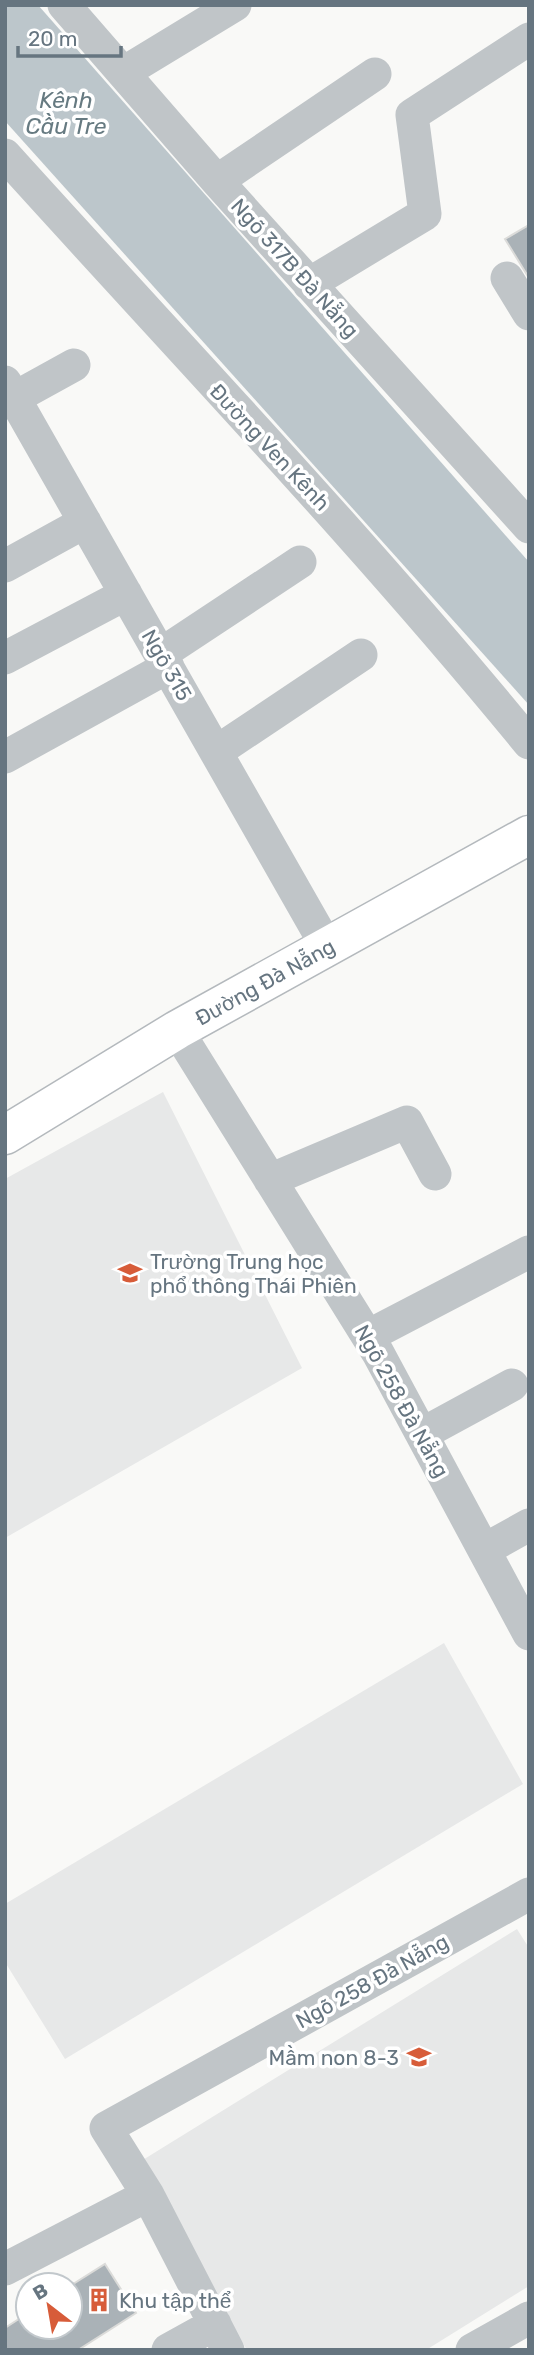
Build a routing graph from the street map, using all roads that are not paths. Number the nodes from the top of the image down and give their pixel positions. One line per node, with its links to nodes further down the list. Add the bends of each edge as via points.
1 (64, 5): 4 (lane, Ngõ 317B Đà Nẵng)
2 (235, 5): 4 (lane)
3 (529, 40): 9 (lane, via 412,114 425,214)
4 (123, 73): 7 (lane, Ngõ 317B Đà Nẵng)
5 (375, 74): 7 (lane)
6 (5, 155): 21 (lane, Đường Ven Kênh, via 297,475)
7 (217, 181): 9 (lane, Ngõ 317B Đà Nẵng)
8 (507, 278): 10 (lane)
9 (309, 284): 14 (lane, Ngõ 317B Đà Nẵng)
10 (529, 314)
11 (74, 365): 12 (lane)
12 (8, 394): 13 (lane, Ngõ 315)
13 (85, 523): 16 (lane); 17 (lane, Ngõ 315)
14 (529, 527)
15 (300, 562): 20 (lane)
16 (5, 566)
17 (126, 594): 19 (lane); 20 (lane, Ngõ 315)
18 (361, 655): 22 (lane)
19 (5, 658)
20 (164, 661): 22 (lane, Ngõ 315); 23 (lane)
21 (529, 743)
22 (216, 752): 25 (lane, Ngõ 315)
23 (5, 757)
24 (529, 835): 25 (main road, Đường Đà Nẵng)
25 (327, 947): 26 (main road, Đường Đà Nẵng)
26 (177, 1030): 27 (main road, Đường Đà Nẵng); 29 (lane, Ngõ 258 Đà Nẵng)
27 (5, 1135)
28 (435, 1174): 29 (lane, via 407,1122)
29 (270, 1180): 31 (lane, Ngõ 258 Đà Nẵng)
30 (529, 1252): 31 (lane)
31 (368, 1336): 33 (lane, Ngõ 258 Đà Nẵng)
32 (512, 1385): 33 (lane)
33 (422, 1434): 35 (lane, Ngõ 258 Đà Nẵng)
34 (529, 1525): 35 (lane)
35 (484, 1550): 36 (lane, Ngõ 258 Đà Nẵng)
36 (529, 1634)
37 (529, 1894): 38 (lane, Ngõ 258 Đà Nẵng, via 106,2128)
38 (148, 2194): 39 (lane); 41 (lane, Ngõ 258 Đà Nẵng)
39 (5, 2269)
40 (529, 2318): 42 (lane)
41 (222, 2337): 43 (lane)
42 (483, 2347)
43 (168, 2350)

